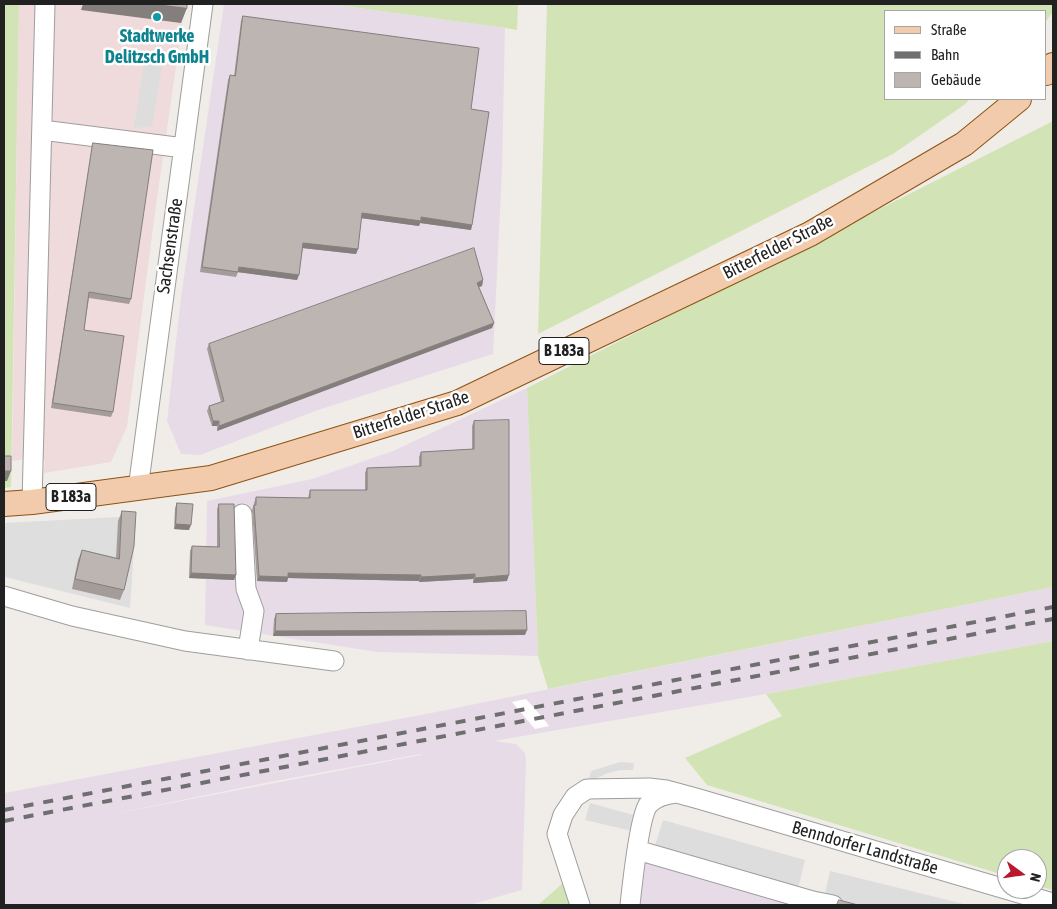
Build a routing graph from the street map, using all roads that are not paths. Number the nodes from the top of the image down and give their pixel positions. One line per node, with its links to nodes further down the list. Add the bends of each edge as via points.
1 (45, 4): 4 (street)
2 (203, 4): 5 (street, Sachsenstraße)
3 (1018, 100): 6 (main road, Bitterfelder Straße / B 183a, via 964,144 810,234 457,403 211,478)
4 (42, 130): 5 (street); 7 (street)
5 (184, 148): 6 (street, Sachsenstraße)
6 (138, 489): 7 (main road, Bitterfelder Straße / B 183a)
7 (32, 502): 8 (main road, Bitterfelder Straße / B 183a)
8 (4, 504)
9 (242, 514): 11 (street, via 246,589 254,611)
10 (4, 596): 11 (street, via 72,616 185,641)
11 (248, 650): 12 (street)
12 (334, 661)
13 (677, 793): 14 (street, via 666,794 649,805 644,814); 15 (street, Benndorfer Landstraße); 18 (street, Benndorfer Landstraße, via 649,788 587,789 575,797 563,815 557,834)
14 (637, 850): 19 (street); 20 (street, via 813,902)
15 (997, 893)
16 (1017, 899): 17 (street, Benndorfer Landstraße)
17 (1053, 903)
18 (580, 905)
19 (630, 905)
20 (833, 905)

